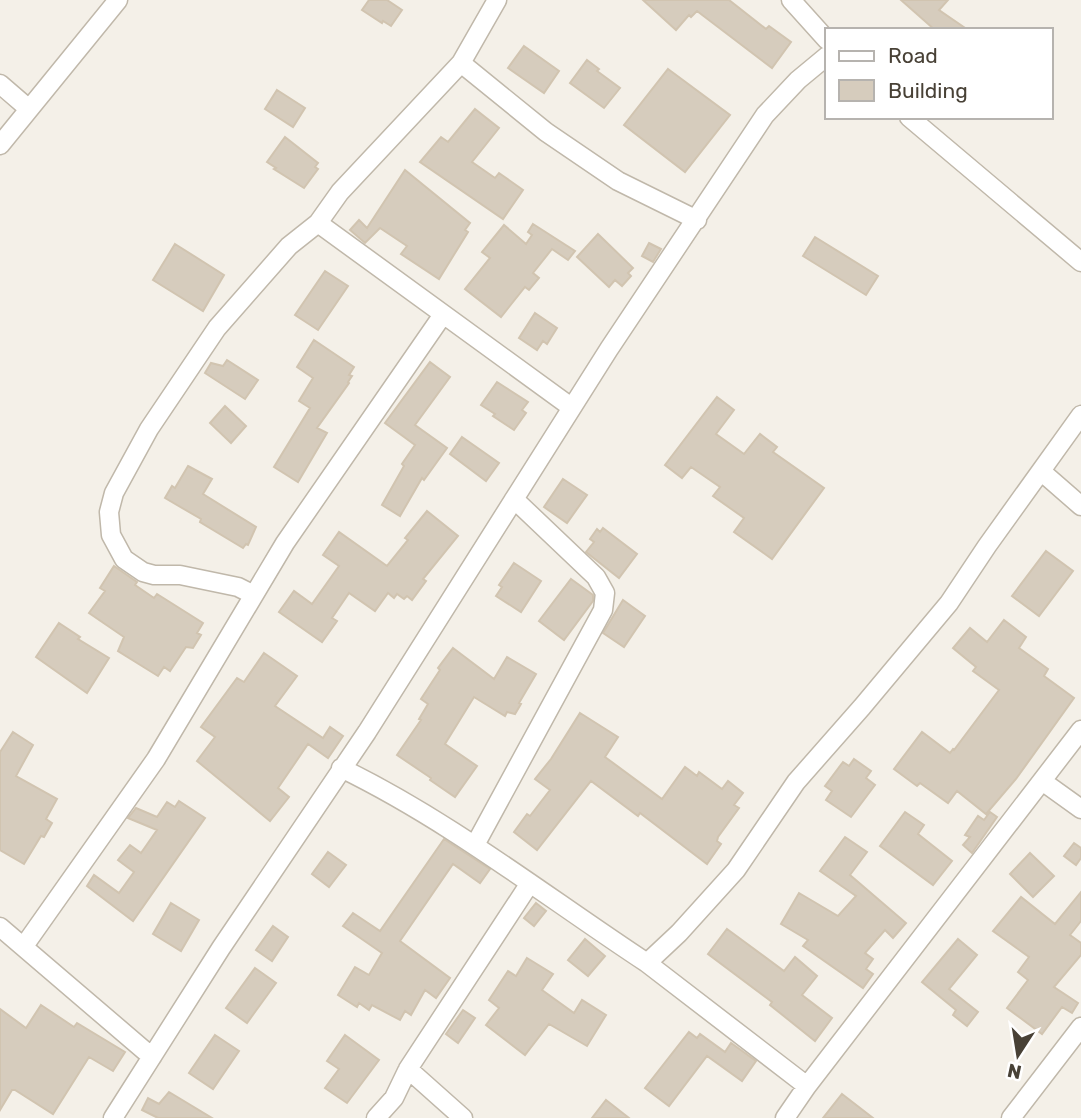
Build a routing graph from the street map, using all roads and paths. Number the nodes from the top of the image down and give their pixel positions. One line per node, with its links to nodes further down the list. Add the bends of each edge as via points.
1 (118, 0): 8 (street)
2 (497, 0): 6 (street)
3 (791, 0): 4 (street)
4 (825, 38)
5 (825, 58): 11 (street, via 765,116)
6 (461, 64): 11 (street, via 546,132 607,173); 12 (street, via 340,192)
7 (0, 85): 8 (street)
8 (29, 109): 10 (street)
9 (911, 119): 13 (street)
10 (0, 145)
11 (697, 220): 15 (street)
12 (318, 223): 14 (street); 20 (street, via 289,246 217,328 149,429 114,493 109,512 111,534 124,559 142,572 180,575 238,587)
13 (1081, 262)
14 (442, 316): 15 (street); 20 (street)
15 (571, 407): 18 (street)
16 (1081, 415): 17 (street)
17 (1042, 472): 19 (street); 29 (street, via 949,603 796,782 736,870)
18 (514, 499): 22 (street); 25 (street, via 596,578 605,593 603,610)
19 (1081, 506)
20 (254, 595): 28 (street, via 156,759)
21 (1081, 730): 23 (street)
22 (341, 768): 25 (street); 31 (street)
23 (1042, 781): 24 (street); 33 (street)
24 (1081, 809)
25 (475, 845): 26 (street)
26 (530, 883): 29 (street); 32 (street)
27 (0, 927): 28 (street)
28 (24, 946): 31 (street)
29 (647, 963): 33 (street)
30 (1081, 1027): 38 (street)
31 (152, 1057): 34 (street)
32 (408, 1069): 35 (street, via 394,1098); 36 (street)
33 (807, 1086): 37 (street)
34 (113, 1118)
35 (376, 1118)
36 (463, 1118)
37 (785, 1118)
38 (1011, 1118)

